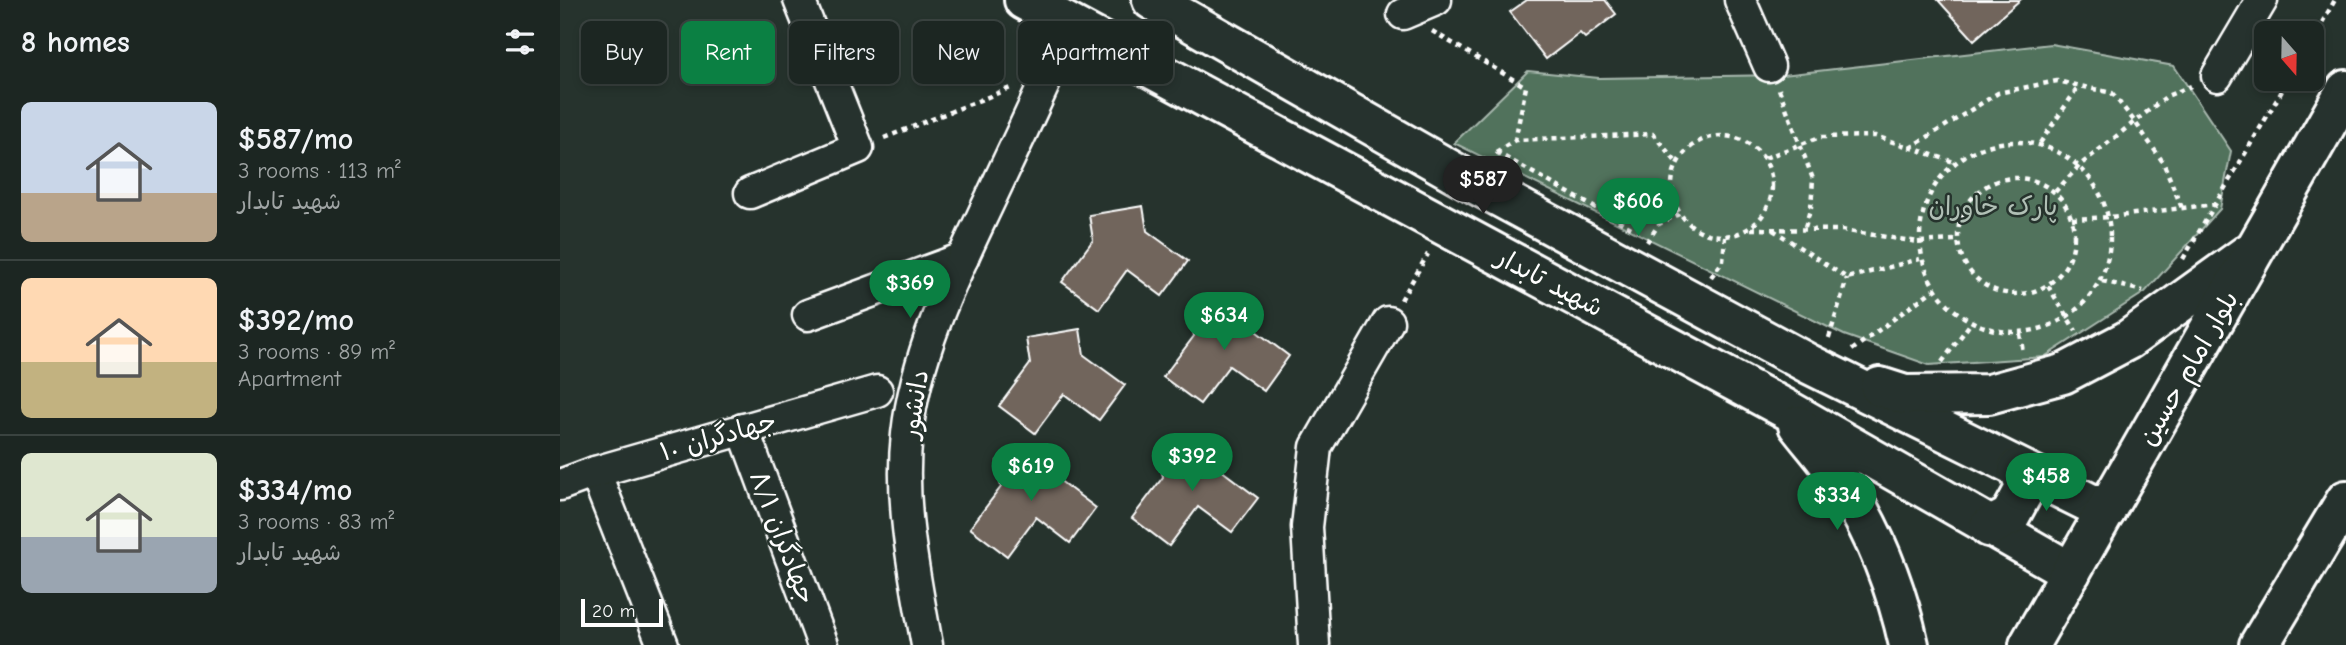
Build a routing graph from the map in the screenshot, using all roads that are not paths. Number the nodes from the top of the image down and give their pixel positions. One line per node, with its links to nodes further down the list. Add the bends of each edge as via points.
1 (799, 0): 15 (street, via 858,148)
2 (1024, 0): 8 (main road, شهید تابدار)
3 (1152, 0): 14 (main road, شهید تابدار)
4 (1436, 0): 7 (street)
5 (2262, 0): 10 (street)
6 (1745, 2): 9 (street)
7 (1403, 14)
8 (1062, 21)
9 (1769, 66)
10 (2217, 76)
11 (1173, 81): 16 (main road, شهید تابدار)
12 (1043, 84): 18 (street, دانشور)
13 (2346, 90): 17 (main road, بلوار امام حسین)
14 (1468, 180): 16 (main road); 21 (main road, شهید تابدار, via 1703,281)
15 (750, 194)
16 (1445, 226): 23 (main road, شهید تابدار)
17 (2259, 246): 21 (main road, via 2128,340 2063,374 1989,394 1905,395); 29 (main road, بلوار امام حسین)
18 (963, 258): 19 (street); 34 (street, دانشور, via 922,356 907,435 907,503)
19 (808, 315)
20 (1388, 322): 35 (street, via 1317,447 1307,527)
21 (1818, 345): 25 (main road, شهید تابدار)
22 (877, 391): 24 (street, جهادگران ۱۰)
23 (1786, 409): 30 (main road, شهید تابدار); 36 (main road, via 1858,509 1894,592)
24 (743, 429): 26 (street, جهادگران ۱۰); 33 (street, جهادگران ۸/۱)
25 (2018, 468): 29 (main road, شهید تابدار); 30 (main road, via 2026,487 2010,516)
26 (594, 472): 27 (street, جهادگران ۱۰); 32 (street)
27 (560, 485)
28 (2346, 500): 38 (main road)
29 (2106, 511): 31 (main road, بلوار امام حسین)
30 (1989, 527): 31 (main road, شهید تابدار)
31 (2071, 572): 37 (main road, بلوار امام حسین)
32 (663, 645)
33 (824, 645)
34 (927, 645)
35 (1314, 645)
36 (1909, 645)
37 (2029, 645)
38 (2259, 645)

